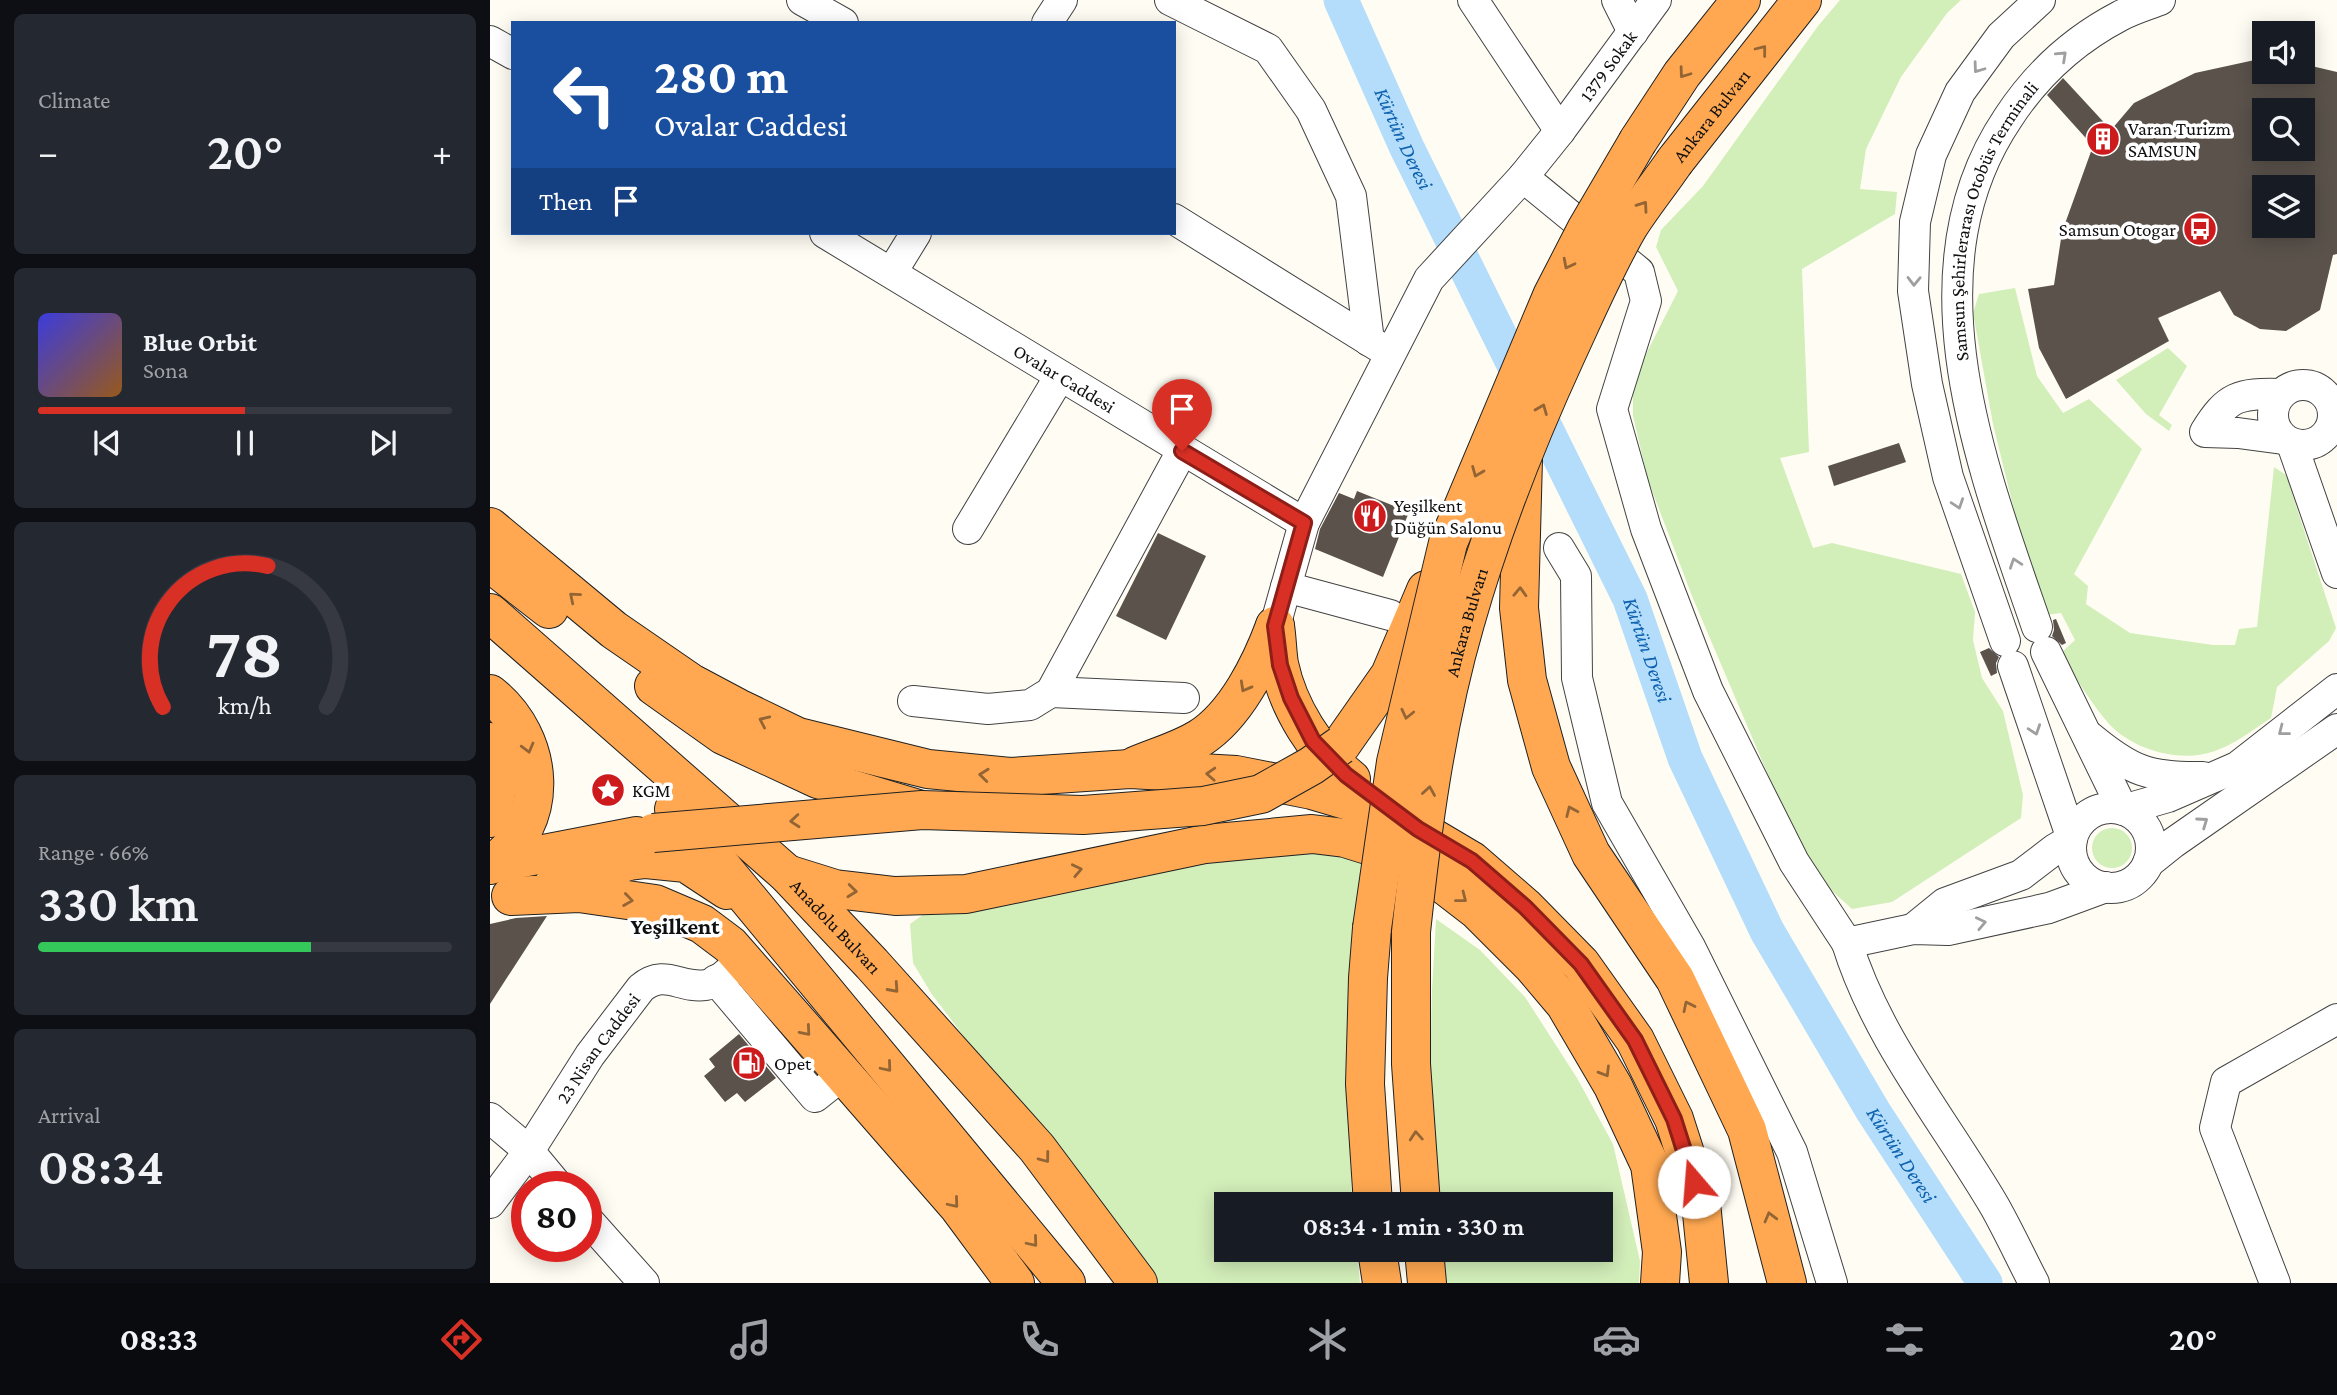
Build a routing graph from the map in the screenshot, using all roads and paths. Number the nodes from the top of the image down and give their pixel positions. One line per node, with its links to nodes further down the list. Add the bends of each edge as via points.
1 (802, 0): 11 (street)
2 (1062, 0): 12 (street)
3 (1170, 0): 22 (street, via 1268,49 1311,110 1351,197)
4 (1473, 0): 16 (street)
5 (1617, 0): 13 (street)
6 (1656, 0): 13 (street, 1379 Sokak)
7 (1741, 0): 32 (highway, Ankara Bulvarı, one-way to 32, bridge, via 1682,74 1587,228 1552,296)
8 (1802, 0): 28 (highway, Ankara Bulvarı, one-way to 8, bridge, via 1594,293 1629,226)
9 (2040, 0): 55 (street, Samsun Şehirlerarası Otobüs Terminali, one-way to 55, via 2001,36 1960,92 1931,155 1915,222 1913,291 1948,477)
10 (2160, 0): 47 (street, Samsun Şehirlerarası Otobüs Terminali, one-way to 10, via 2042,639 1999,517 1970,408 1958,317 1957,256 1969,196 1993,141 2026,90 2070,48 2121,15)
11 (839, 21)
12 (1048, 21)
13 (1633, 32): 16 (street, 1379 Sokak)
14 (490, 41): 15 (street)
15 (511, 53)
16 (1560, 131): 17 (street, 1379 Sokak)
17 (1520, 180): 22 (street, 1379 Sokak, via 1429,279); 61 (street, via 1639,272 1646,301 1612,409 1646,528 1708,691 1794,862)
18 (1176, 220): 22 (street)
19 (828, 235): 21 (street, Ovalar Caddesi)
20 (915, 235): 21 (street)
21 (891, 272): 23 (street, Ovalar Caddesi)
22 (1380, 347): 29 (street, 1379 Sokak)
23 (1060, 376): 27 (street, Ovalar Caddesi); 31 (street)
24 (2280, 394): 25 (street, via 2298,384 2308,385 2326,395); 26 (street, via 2273,422); 26 (street, via 2233,398 2205,432)
25 (2335, 420): 26 (street, via 2321,440 2302,446)
26 (2288, 441): 35 (street)
27 (1182, 451): 29 (street, Ovalar Caddesi); 42 (street)
28 (1524, 455): 69 (highway, Ankara Bulvarı, one-way to 28, bridge, via 1411,1064 1411,932 1419,862 1437,744 1464,625); 82 (highway, one-way to 28, via 1747,1130 1675,979 1591,854 1551,767 1527,680 1519,608)
29 (1304, 523): 36 (street, 1379 Sokak)
30 (490, 527): 49 (highway, one-way to 30, via 1010,777 928,769 798,737 691,683 614,630)
31 (968, 529)
32 (1448, 543): 51 (highway, bridge, via 1390,675 1361,718 1340,745 1261,794 1203,806 1083,815); 68 (highway, Ankara Bulvarı, one-way to 68, bridge, via 1395,762 1373,928 1365,1084)
33 (1559, 548): 83 (street, via 1576,576 1577,678 1607,803 1690,947 1792,1152)
34 (490, 562): 51 (highway, via 723,736 818,779)
35 (2337, 573)
36 (1286, 587): 38 (street); 39 (street, 1379 Sokak)
37 (490, 613): 40 (highway, Anadolu Bulvarı)
38 (1390, 615)
39 (1275, 626): 49 (highway, one-way to 49, via 1232,710 1201,737); 54 (highway, via 1280,665 1313,741 1346,775)
40 (523, 640): 58 (highway, Anadolu Bulvarı); 63 (highway, via 671,805)
41 (2337, 689): 50 (street, one-way to 50, via 2237,767)
42 (1051, 692): 44 (street); 45 (street, via 1030,705 988,709)
43 (490, 694): 57 (highway, one-way to 57, via 501,702 527,740 536,797 513,847)
44 (1184, 698)
45 (913, 701)
46 (2337, 729): 56 (street, one-way to 46)
47 (2083, 732): 50 (street, via 2136,769 2172,778); 52 (street, Samsun Şehirlerarası Otobüs Terminali)
48 (490, 742): 53 (highway, via 499,788)
49 (1129, 769): 54 (highway, one-way to 49, via 1312,790 1236,775)
50 (2214, 777): 52 (street)
51 (922, 810): 57 (highway, one-way to 57, bridge, via 653,833)
52 (2123, 810): 55 (street, via 2097,810 2077,827); 56 (street, via 2144,825 2150,837)
53 (490, 818)
54 (1418, 829): 81 (highway, via 1472,861 1525,907 1581,964 1635,1040 1674,1119 1701,1203)
55 (2072, 839): 59 (street, via 2075,865 2082,876); 60 (street, via 2021,875 1945,903)
56 (2148, 863): 59 (street, via 2131,883)
57 (491, 865)
58 (787, 874): 77 (highway, Anadolu Bulvarı, one-way to 77, via 1037,1147); 80 (highway, one-way to 80, via 847,891 895,896 966,894 1205,844 1312,834 1377,848 1430,874 1478,911 1565,1004 1613,1086 1650,1165 1662,1252)
59 (2106, 887): 60 (street, one-way to 59, via 1961,928 2049,908)
60 (1913, 929): 61 (street)
61 (1847, 943): 84 (street, via 1881,1024 1995,1208)
62 (729, 970): 63 (highway, one-way to 62, via 725,888 686,863 629,862 512,896 579,893 655,904 702,924 730,946); 66 (street, 23 Nisan Caddesi, via 708,985 665,978 652,979 641,988 590,1055); 75 (highway, one-way to 75, via 844,1074 958,1206)
63 (843, 1015): 76 (highway, one-way to 76)
64 (2337, 1018): 85 (street, via 2227,1082 2214,1128)
65 (490, 1118): 66 (street)
66 (529, 1151): 67 (street); 70 (street, 23 Nisan Caddesi)
67 (546, 1171)
68 (1372, 1192)
69 (1420, 1192)
70 (490, 1203)
71 (602, 1236): 74 (street)
72 (1379, 1262): 78 (highway)
73 (1425, 1262): 79 (highway)
74 (644, 1283)
75 (1015, 1283)
76 (1066, 1283)
77 (1138, 1283)
78 (1382, 1283)
79 (1427, 1283)
80 (1660, 1283)
81 (1709, 1283)
82 (1787, 1283)
83 (1832, 1283)
84 (2034, 1283)
85 (2275, 1283)

